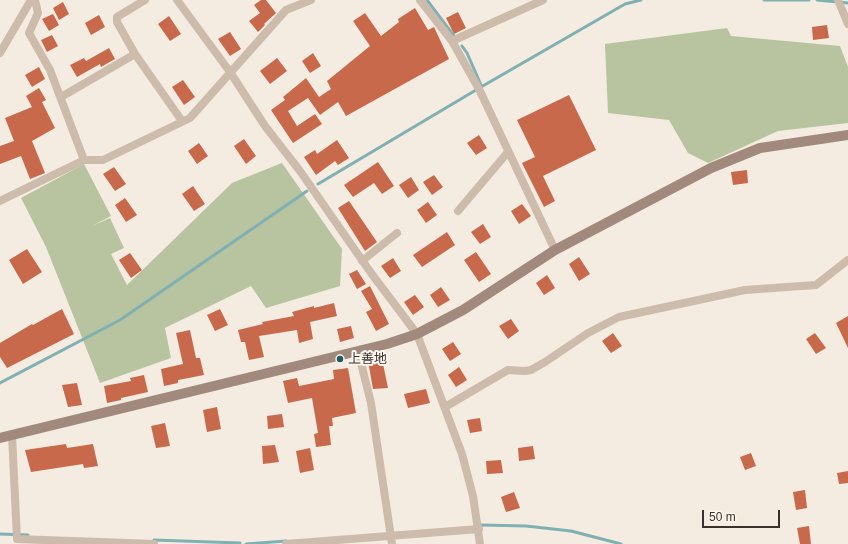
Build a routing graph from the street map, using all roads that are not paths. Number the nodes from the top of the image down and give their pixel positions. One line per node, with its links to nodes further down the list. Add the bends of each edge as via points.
1 (31, 0): 11 (street)
2 (35, 0): 14 (street, via 38,13 29,33 50,70)
3 (144, 0): 12 (street, via 117,17 117,22)
4 (177, 0): 13 (street)
5 (311, 0): 13 (street, via 286,10)
6 (420, 0): 10 (street)
7 (543, 0): 10 (street)
8 (839, 2): 9 (street)
9 (848, 24)
10 (452, 41): 17 (street)
11 (0, 53)
12 (135, 54): 14 (street); 15 (street)
13 (230, 72): 15 (street, via 190,118); 24 (street, via 264,126 300,171)
14 (61, 97): 18 (street)
15 (182, 121): 18 (street, via 103,160)
16 (848, 135): 22 (street, via 760,148 739,156 631,209)
17 (508, 152): 20 (street); 22 (street)
18 (84, 160): 19 (street)
19 (0, 201)
20 (458, 211)
21 (397, 234): 24 (street)
22 (556, 250): 25 (street, via 463,310)
23 (848, 260): 27 (street, via 816,285 745,290 619,317 536,367 525,371 508,370)
24 (362, 261): 25 (street)
25 (417, 334): 26 (street); 27 (street)
26 (358, 351): 28 (street); 31 (street, via 370,403)
27 (445, 407): 30 (street, via 462,454)
28 (12, 435): 29 (street); 32 (street, via 16,535)
29 (0, 438)
30 (479, 529): 31 (street); 35 (street)
31 (392, 540): 34 (street)
32 (121, 543): 33 (street)
33 (154, 544)
34 (286, 544)
35 (480, 544)

